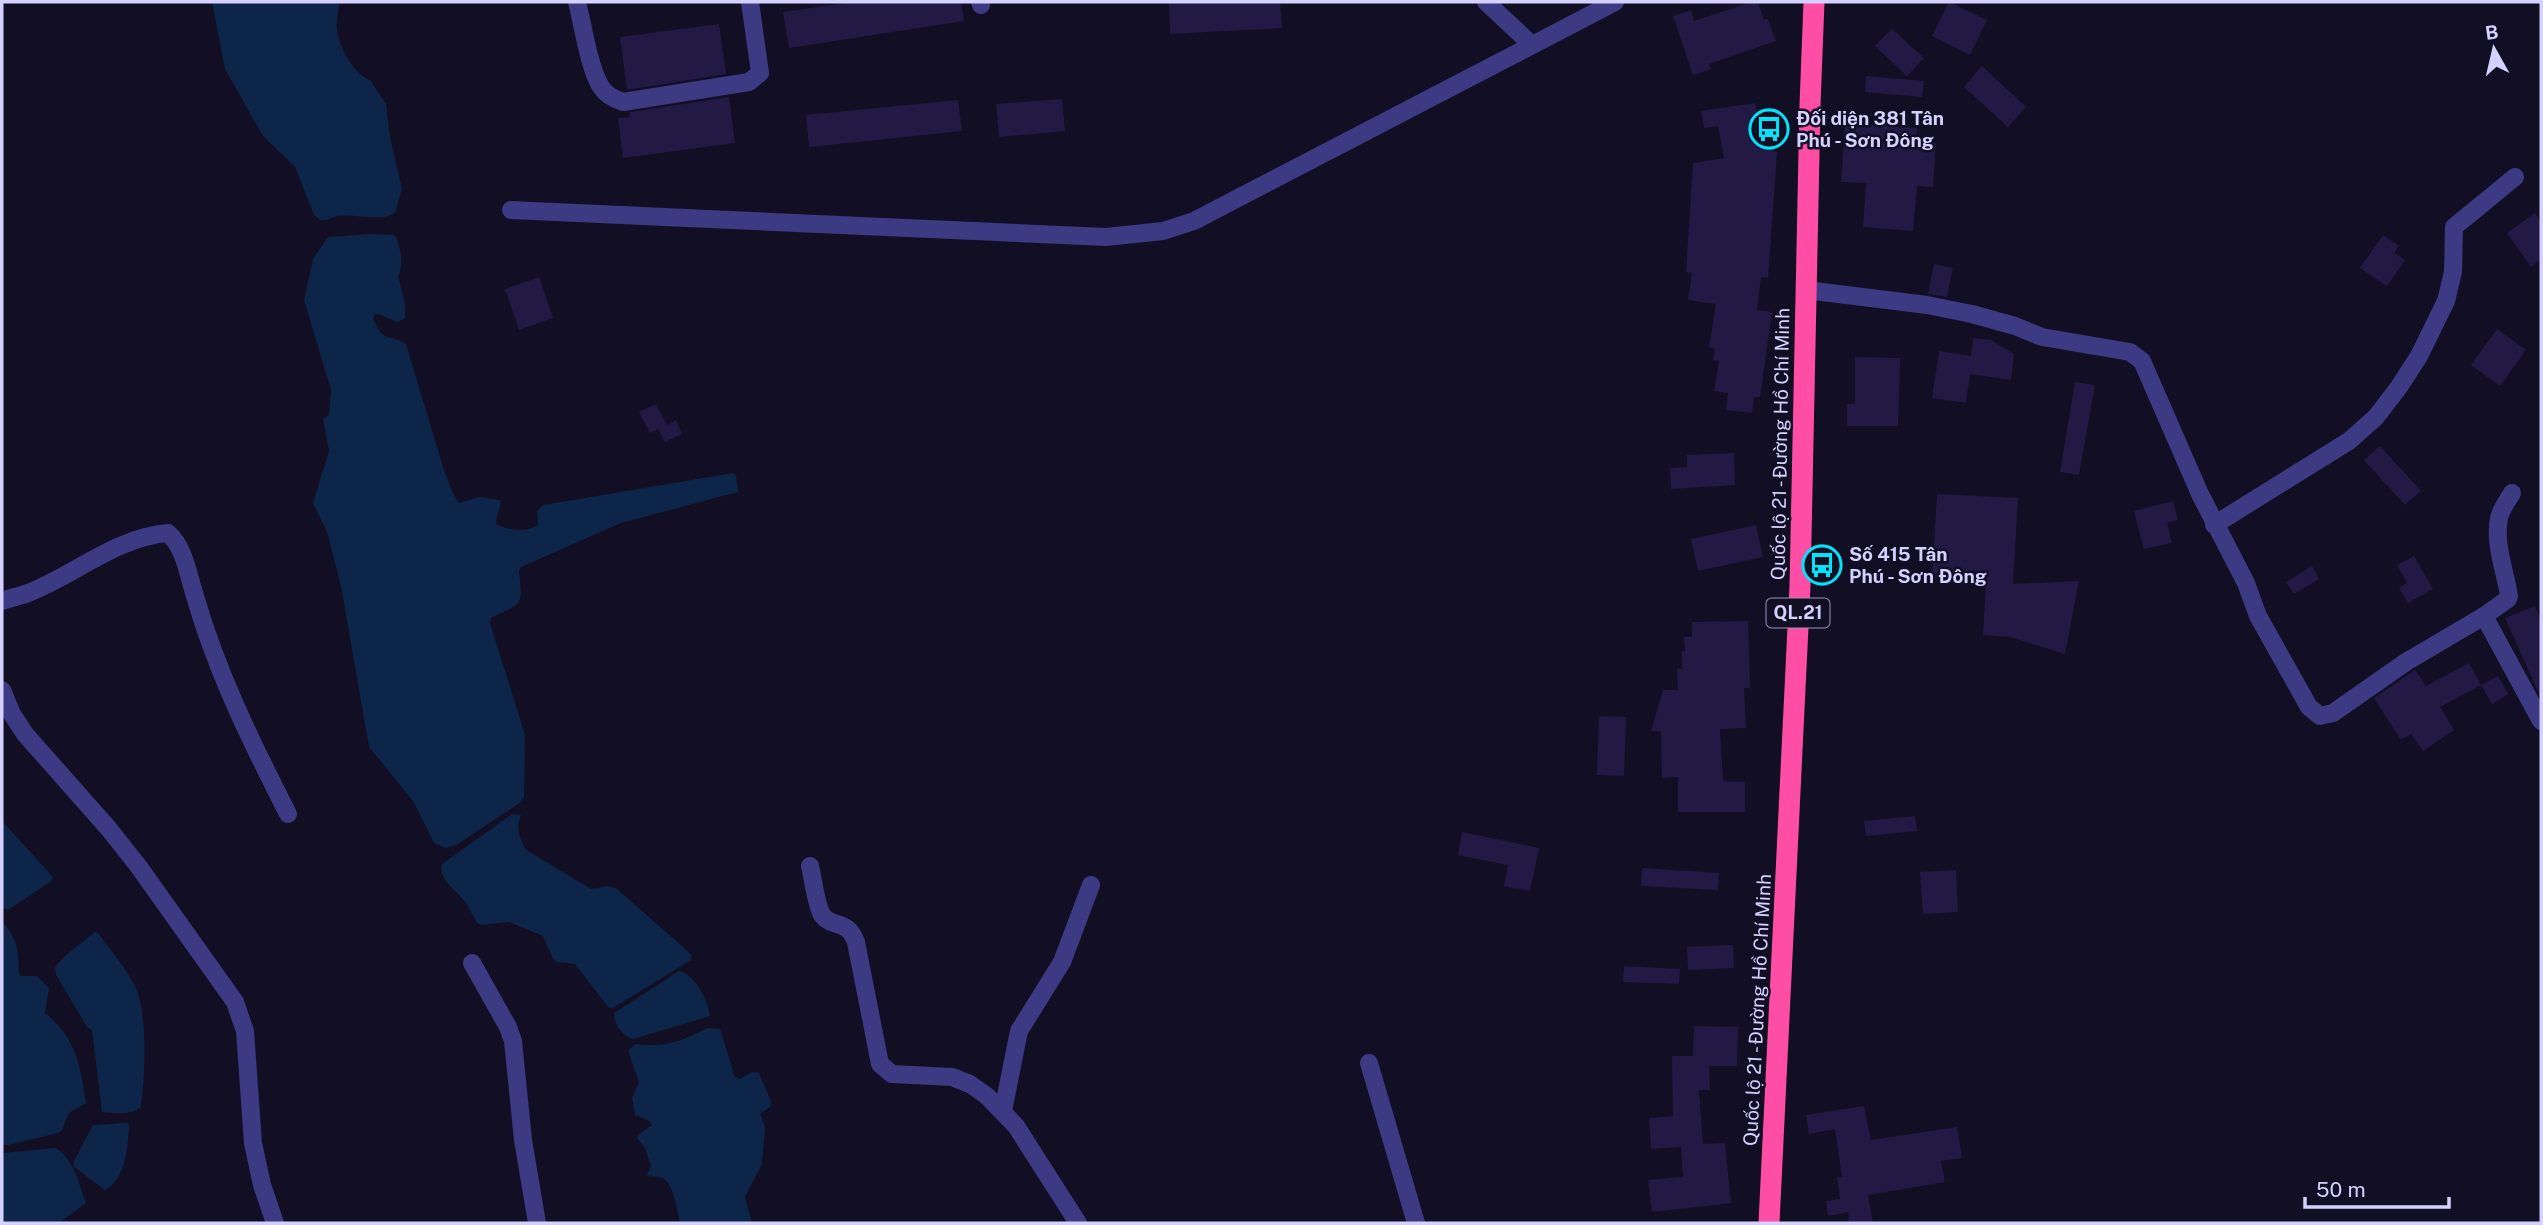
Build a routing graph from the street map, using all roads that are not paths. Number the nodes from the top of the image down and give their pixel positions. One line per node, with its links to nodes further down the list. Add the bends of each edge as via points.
1 (577, 2): 2 (street, via 596,76 611,97 623,102 756,78 760,73)
2 (750, 2)
3 (1486, 2): 6 (street)
4 (1615, 2): 6 (street)
5 (1814, 2): 9 (highway, Quốc lộ 21 - Đường Hồ Chí Minh / QL.21)
6 (1531, 44): 8 (street, via 1194,221 1163,231 1106,237)
7 (2515, 177): 11 (street, via 2454,227 2453,272 2446,300 2418,356 2376,416 2349,441)
8 (511, 210)
9 (1806, 290): 11 (street, via 1927,305 2042,337 2130,352 2142,361); 26 (highway, Quốc lộ 21 - Đường Hồ Chí Minh / QL.21, via 1799,600)
10 (2512, 493): 13 (street, via 2499,526 2499,552 2509,596)
11 (2214, 525): 13 (street, via 2276,651 2309,707 2320,716 2333,713)
12 (2, 601): 16 (street, via 29,593 131,542 168,533 186,564 211,649 241,722)
13 (2484, 616): 15 (street)
14 (2, 690): 22 (street, via 25,734 109,829 235,1002 245,1031 253,1143)
15 (2541, 721)
16 (288, 814)
17 (810, 866): 21 (street, via 821,914 848,927 856,942 880,1064 892,1074 952,1077 970,1084)
18 (1091, 885): 21 (street, via 1062,962 1019,1031)
19 (472, 963): 23 (street, via 513,1041)
20 (1369, 1063): 25 (street)
21 (1003, 1111): 24 (street)
22 (275, 1223)
23 (537, 1223)
24 (1078, 1223)
25 (1416, 1223)
26 (1769, 1223)

